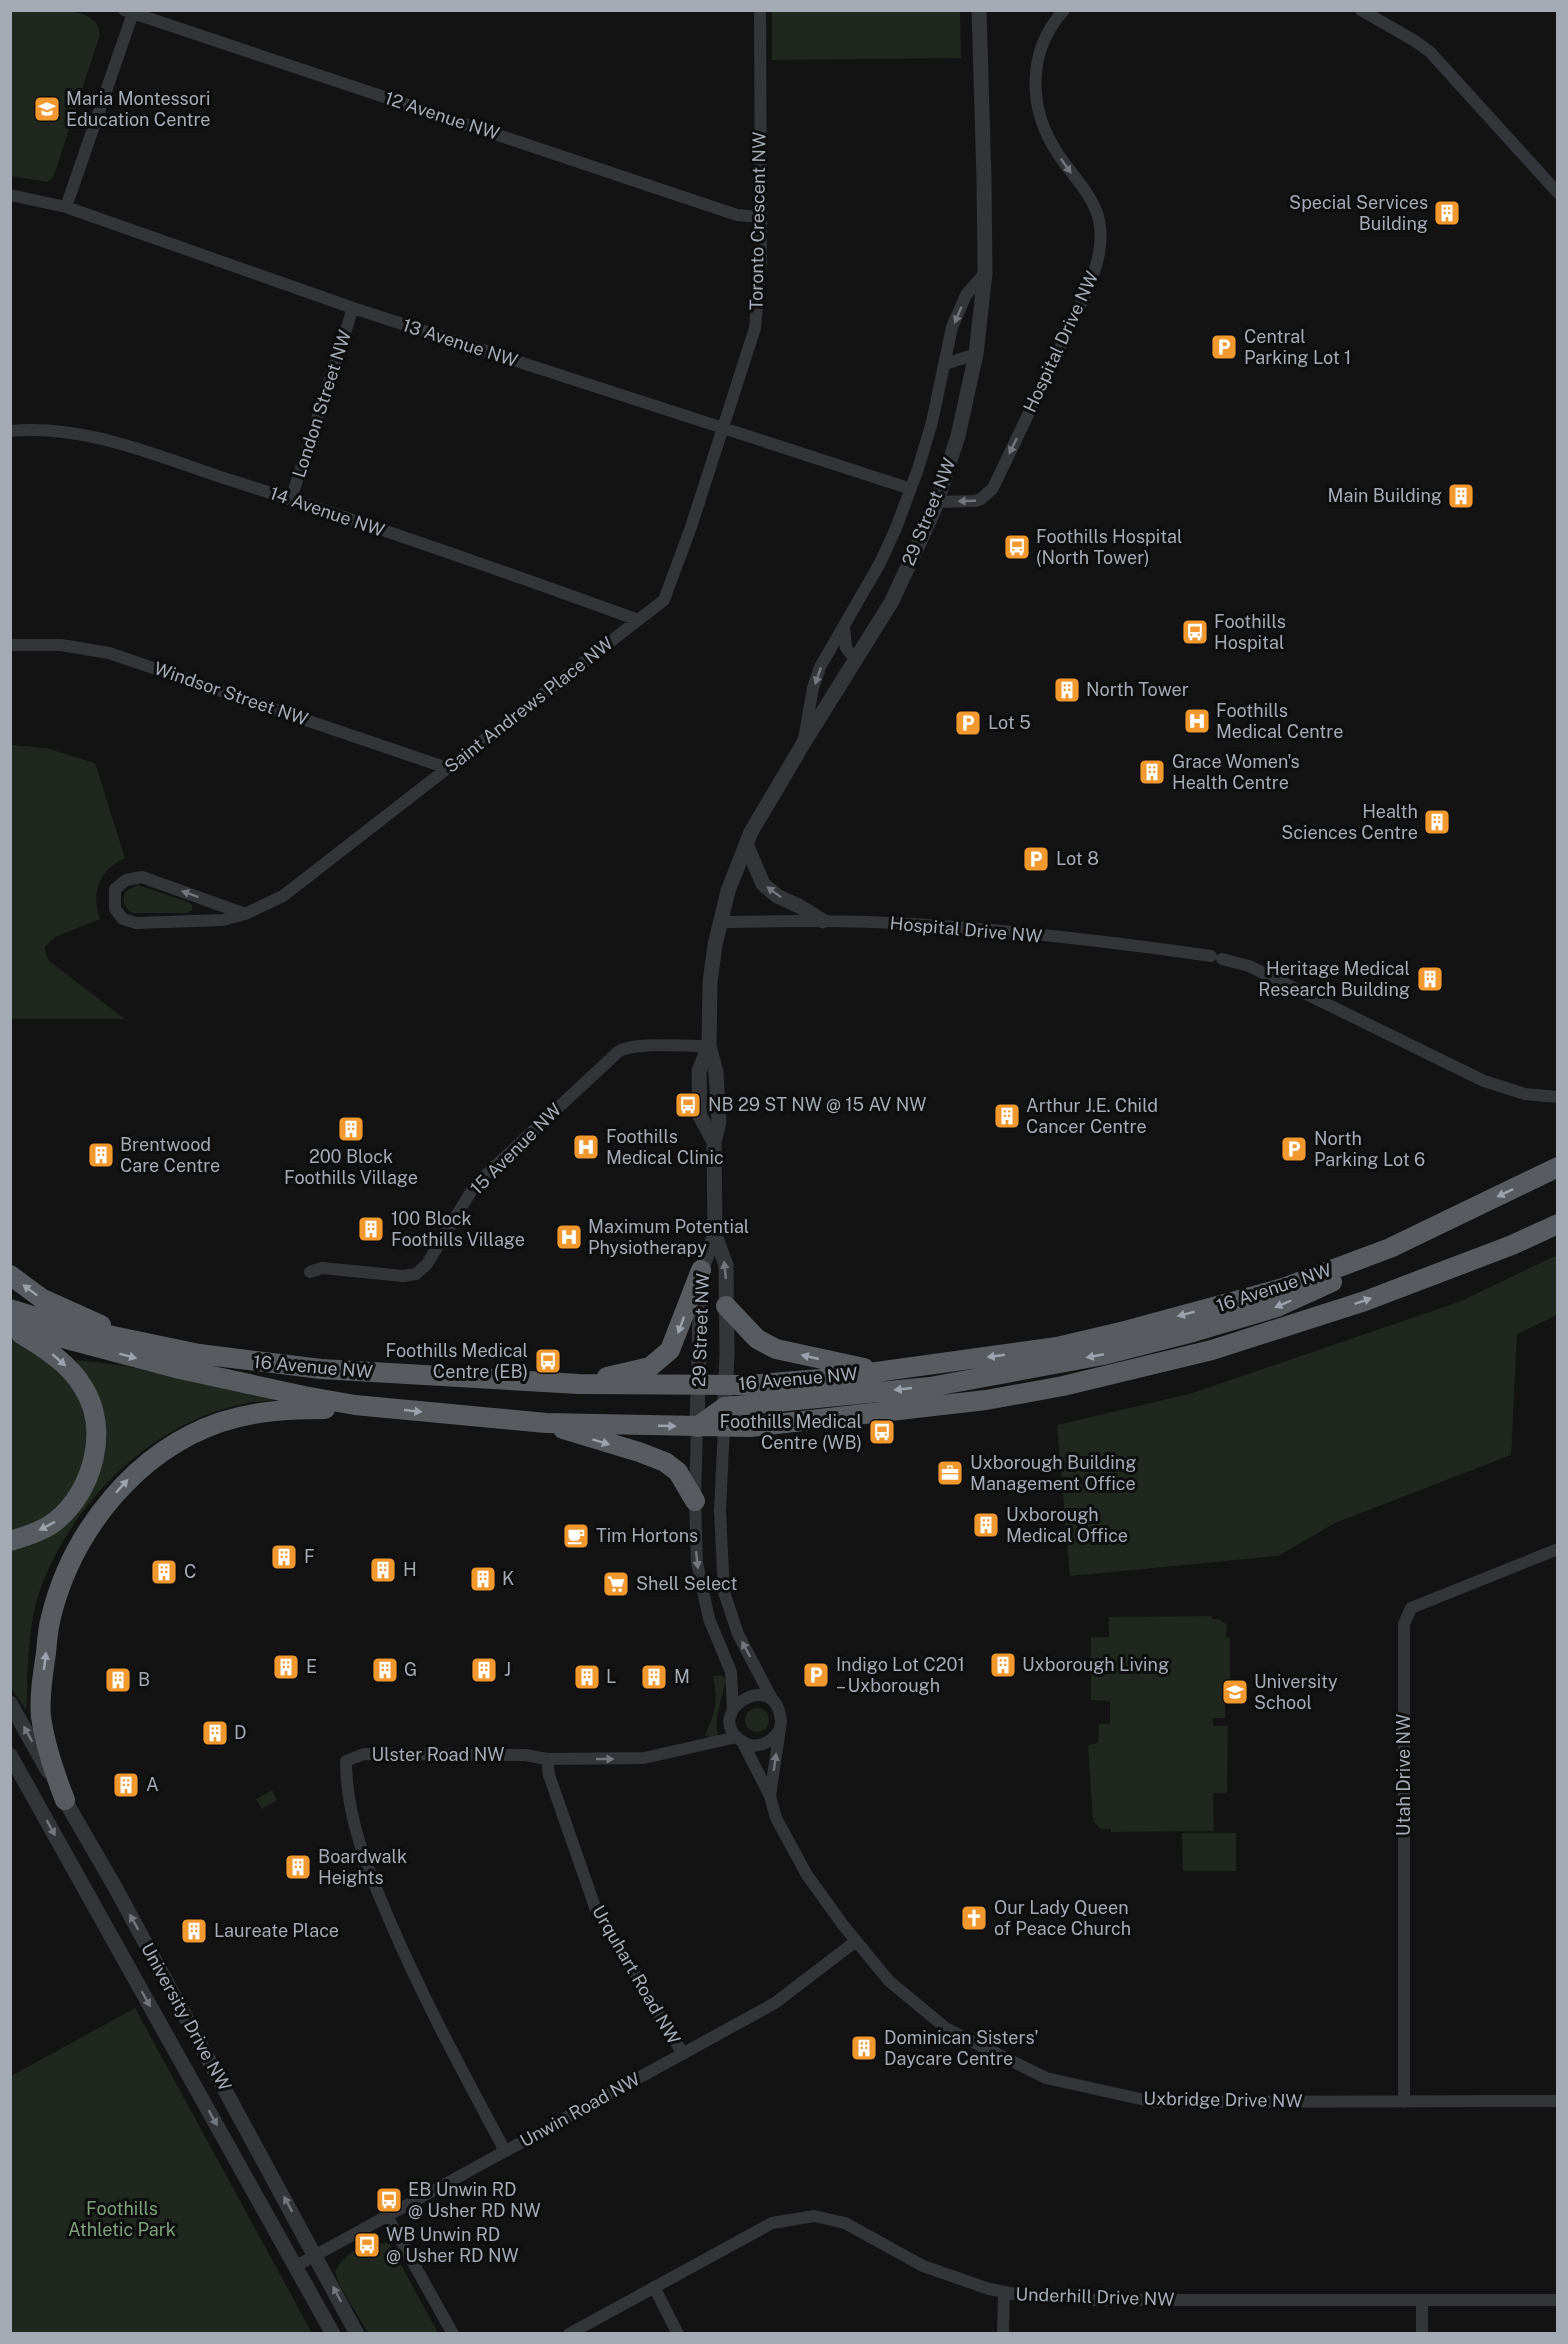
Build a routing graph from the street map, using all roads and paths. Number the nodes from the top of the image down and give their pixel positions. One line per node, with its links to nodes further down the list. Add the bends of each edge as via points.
1 (760, 10): 9 (street, Toronto Crescent NW)
2 (979, 10): 10 (street, 29 Street NW)
3 (1064, 10): 18 (street, Hospital Drive NW, one-way to 18, via 1046,36 1036,62 1038,112 1057,152 1099,219 1099,258 1089,287 993,488 975,501)
4 (1360, 10): 6 (street, via 1430,52)
5 (130, 12): 8 (street); 9 (street, 12 Avenue NW, via 736,215)
6 (1557, 193)
7 (10, 195): 8 (street, 13 Avenue NW)
8 (66, 207): 11 (street, 13 Avenue NW)
9 (760, 217): 14 (street, Toronto Crescent NW, via 761,262 754,328)
10 (985, 273): 12 (street, 29 Street NW); 13 (street, 29 Street NW, one-way to 13, via 966,295 952,327)
11 (353, 308): 14 (street, 13 Avenue NW); 17 (street, London Street NW)
12 (976, 354): 13 (street); 18 (street, 29 Street NW, via 958,436)
13 (945, 364): 16 (street, 29 Street NW)
14 (723, 428): 16 (street, 13 Avenue NW); 19 (street, Saint Andrews Place NW, via 664,600)
15 (10, 431): 17 (street, 14 Avenue NW, via 88,434)
16 (911, 489): 20 (street, 29 Street NW, via 880,563)
17 (291, 499): 19 (street, 14 Avenue NW)
18 (937, 502): 22 (street, 29 Street NW, via 892,601)
19 (638, 620): 24 (street, Saint Andrews Place NW)
20 (844, 624): 22 (street, via 846,648); 23 (street, 29 Street NW, one-way to 23, via 820,667)
21 (10, 645): 24 (street, Windsor Street NW, via 61,645 109,653)
22 (856, 660): 23 (street, 29 Street NW)
23 (803, 744): 25 (street, 29 Street NW)
24 (447, 768): 26 (street, Saint Andrews Place NW, via 283,896)
25 (746, 844): 27 (street, one-way to 25, via 777,896 764,884); 28 (street, 29 Street NW)
26 (245, 914): 26 (street, Saint Andrews Place NW, one-way to 26, via 142,878 126,880 115,889 115,909 123,918 136,923 223,920)
27 (823, 921): 28 (street, Hospital Drive NW); 30 (street, Hospital Drive NW, via 1023,933 1216,957 1249,966 1484,1081 1525,1094)
28 (720, 922): 29 (street, 29 Street NW, via 710,982)
29 (709, 1046): 33 (street, 29 Street NW, via 699,1071 700,1116 714,1142); 36 (street, 15 Avenue NW, via 619,1051 475,1185 427,1264 416,1274 322,1268)
30 (1557, 1097)
31 (1557, 1167): 34 (highway, 16 Avenue NW, one-way to 34)
32 (1557, 1224): 50 (highway, 16 Avenue NW, one-way to 32, via 986,1401 1118,1374 1212,1350 1365,1300)
33 (715, 1235): 35 (street, 29 Street NW); 38 (street, 29 Street NW, one-way to 33, via 726,1265)
34 (1390, 1248): 42 (highway, 16 Avenue NW, one-way to 42, via 1283,1288 1125,1331 1057,1347); 47 (highway, one-way to 47, via 1350,1274 1277,1307 1103,1355 930,1387)
35 (701, 1270): 43 (highway, one-way to 43, via 677,1334 662,1359 650,1367); 44 (street, 29 Street NW)
36 (310, 1272)
37 (10, 1275): 41 (highway, one-way to 37, via 40,1298)
38 (726, 1306): 42 (highway, one-way to 38, via 860,1368 776,1348 757,1339); 45 (street, 29 Street NW)
39 (10, 1309): 41 (highway, 16 Avenue NW)
40 (10, 1326): 46 (highway, 16 Avenue NW, one-way to 46, via 180,1369); 52 (highway, one-way to 52, via 66,1366 89,1397 95,1417 90,1473 82,1492 55,1522)
41 (140, 1342): 43 (highway, 16 Avenue NW, via 310,1368)
42 (909, 1368): 45 (highway, 16 Avenue NW)
43 (579, 1384): 44 (highway, 16 Avenue NW)
44 (699, 1385): 45 (highway, 16 Avenue NW); 49 (street, 29 Street NW)
45 (726, 1385): 47 (street, 29 Street NW)
46 (355, 1405): 48 (highway, 16 Avenue NW, one-way to 48); 62 (highway, one-way to 46, via 49,1757 41,1714 44,1664 60,1588 96,1518 139,1470 203,1429 262,1412)
47 (725, 1407): 49 (highway); 50 (street, 29 Street NW)
48 (546, 1423): 49 (highway, 16 Avenue NW, one-way to 49); 51 (highway, one-way to 51, via 665,1462 678,1472)
49 (697, 1427): 50 (highway, 16 Avenue NW); 51 (street)
50 (724, 1427): 54 (street, one-way to 50, via 738,1634 724,1592 720,1511)
51 (695, 1501): 56 (street, one-way to 56, via 697,1563 709,1619 731,1672)
52 (10, 1541)
53 (1557, 1549): 66 (street, Utah Drive NW, via 1411,1608 1404,1624)
54 (773, 1701): 56 (street, via 751,1695); 57 (street, via 781,1714)
55 (10, 1703): 62 (street, University Drive NW, one-way to 55)
56 (733, 1710): 58 (street, via 731,1724)
57 (780, 1729): 58 (street, via 764,1744 748,1744); 61 (street, Uxbridge Drive NW, one-way to 57)
58 (739, 1739): 60 (street, Ulster Road NW, one-way to 58, via 644,1758); 61 (street, Uxbridge Drive NW)
59 (10, 1755): 70 (street, University Drive NW, one-way to 70)
60 (547, 1759): 64 (street, Urquhart Road NW, via 549,1775 596,1910); 67 (street, Ulster Road NW, via 525,1755 364,1754 346,1761 353,1821 376,1888 432,2015)
61 (770, 1796): 63 (street, Uxbridge Drive NW, via 776,1818 807,1875)
62 (64, 1800): 69 (street, University Drive NW, one-way to 62)
63 (856, 1941): 64 (street, Unwin Road NW, via 775,2003); 66 (street, Uxbridge Drive NW, via 889,1982 947,2030 1046,2078 1154,2102)
64 (683, 2054): 67 (street, Unwin Road NW)
65 (1557, 2101): 66 (street, Uxbridge Drive NW)
66 (1404, 2102)
67 (505, 2151): 68 (street, Unwin Road NW)
68 (387, 2216): 69 (street, Unwin Road NW); 77 (street)
69 (316, 2255): 70 (street, Unwin Road NW); 76 (street, University Drive NW, one-way to 69)
70 (296, 2266): 75 (street, University Drive NW)
71 (654, 2287): 72 (street, Underhill Drive NW, via 772,2223 814,2216 845,2223 923,2266); 78 (street, Underhill Drive NW); 79 (street)
72 (1004, 2293): 73 (street, Underhill Drive NW, via 1097,2300); 80 (street)
73 (1422, 2300): 74 (street, Underhill Drive NW); 81 (street)
74 (1557, 2300)
75 (333, 2334)
76 (357, 2334)
77 (453, 2334)
78 (569, 2334)
79 (678, 2334)
80 (1003, 2334)
81 (1422, 2334)

